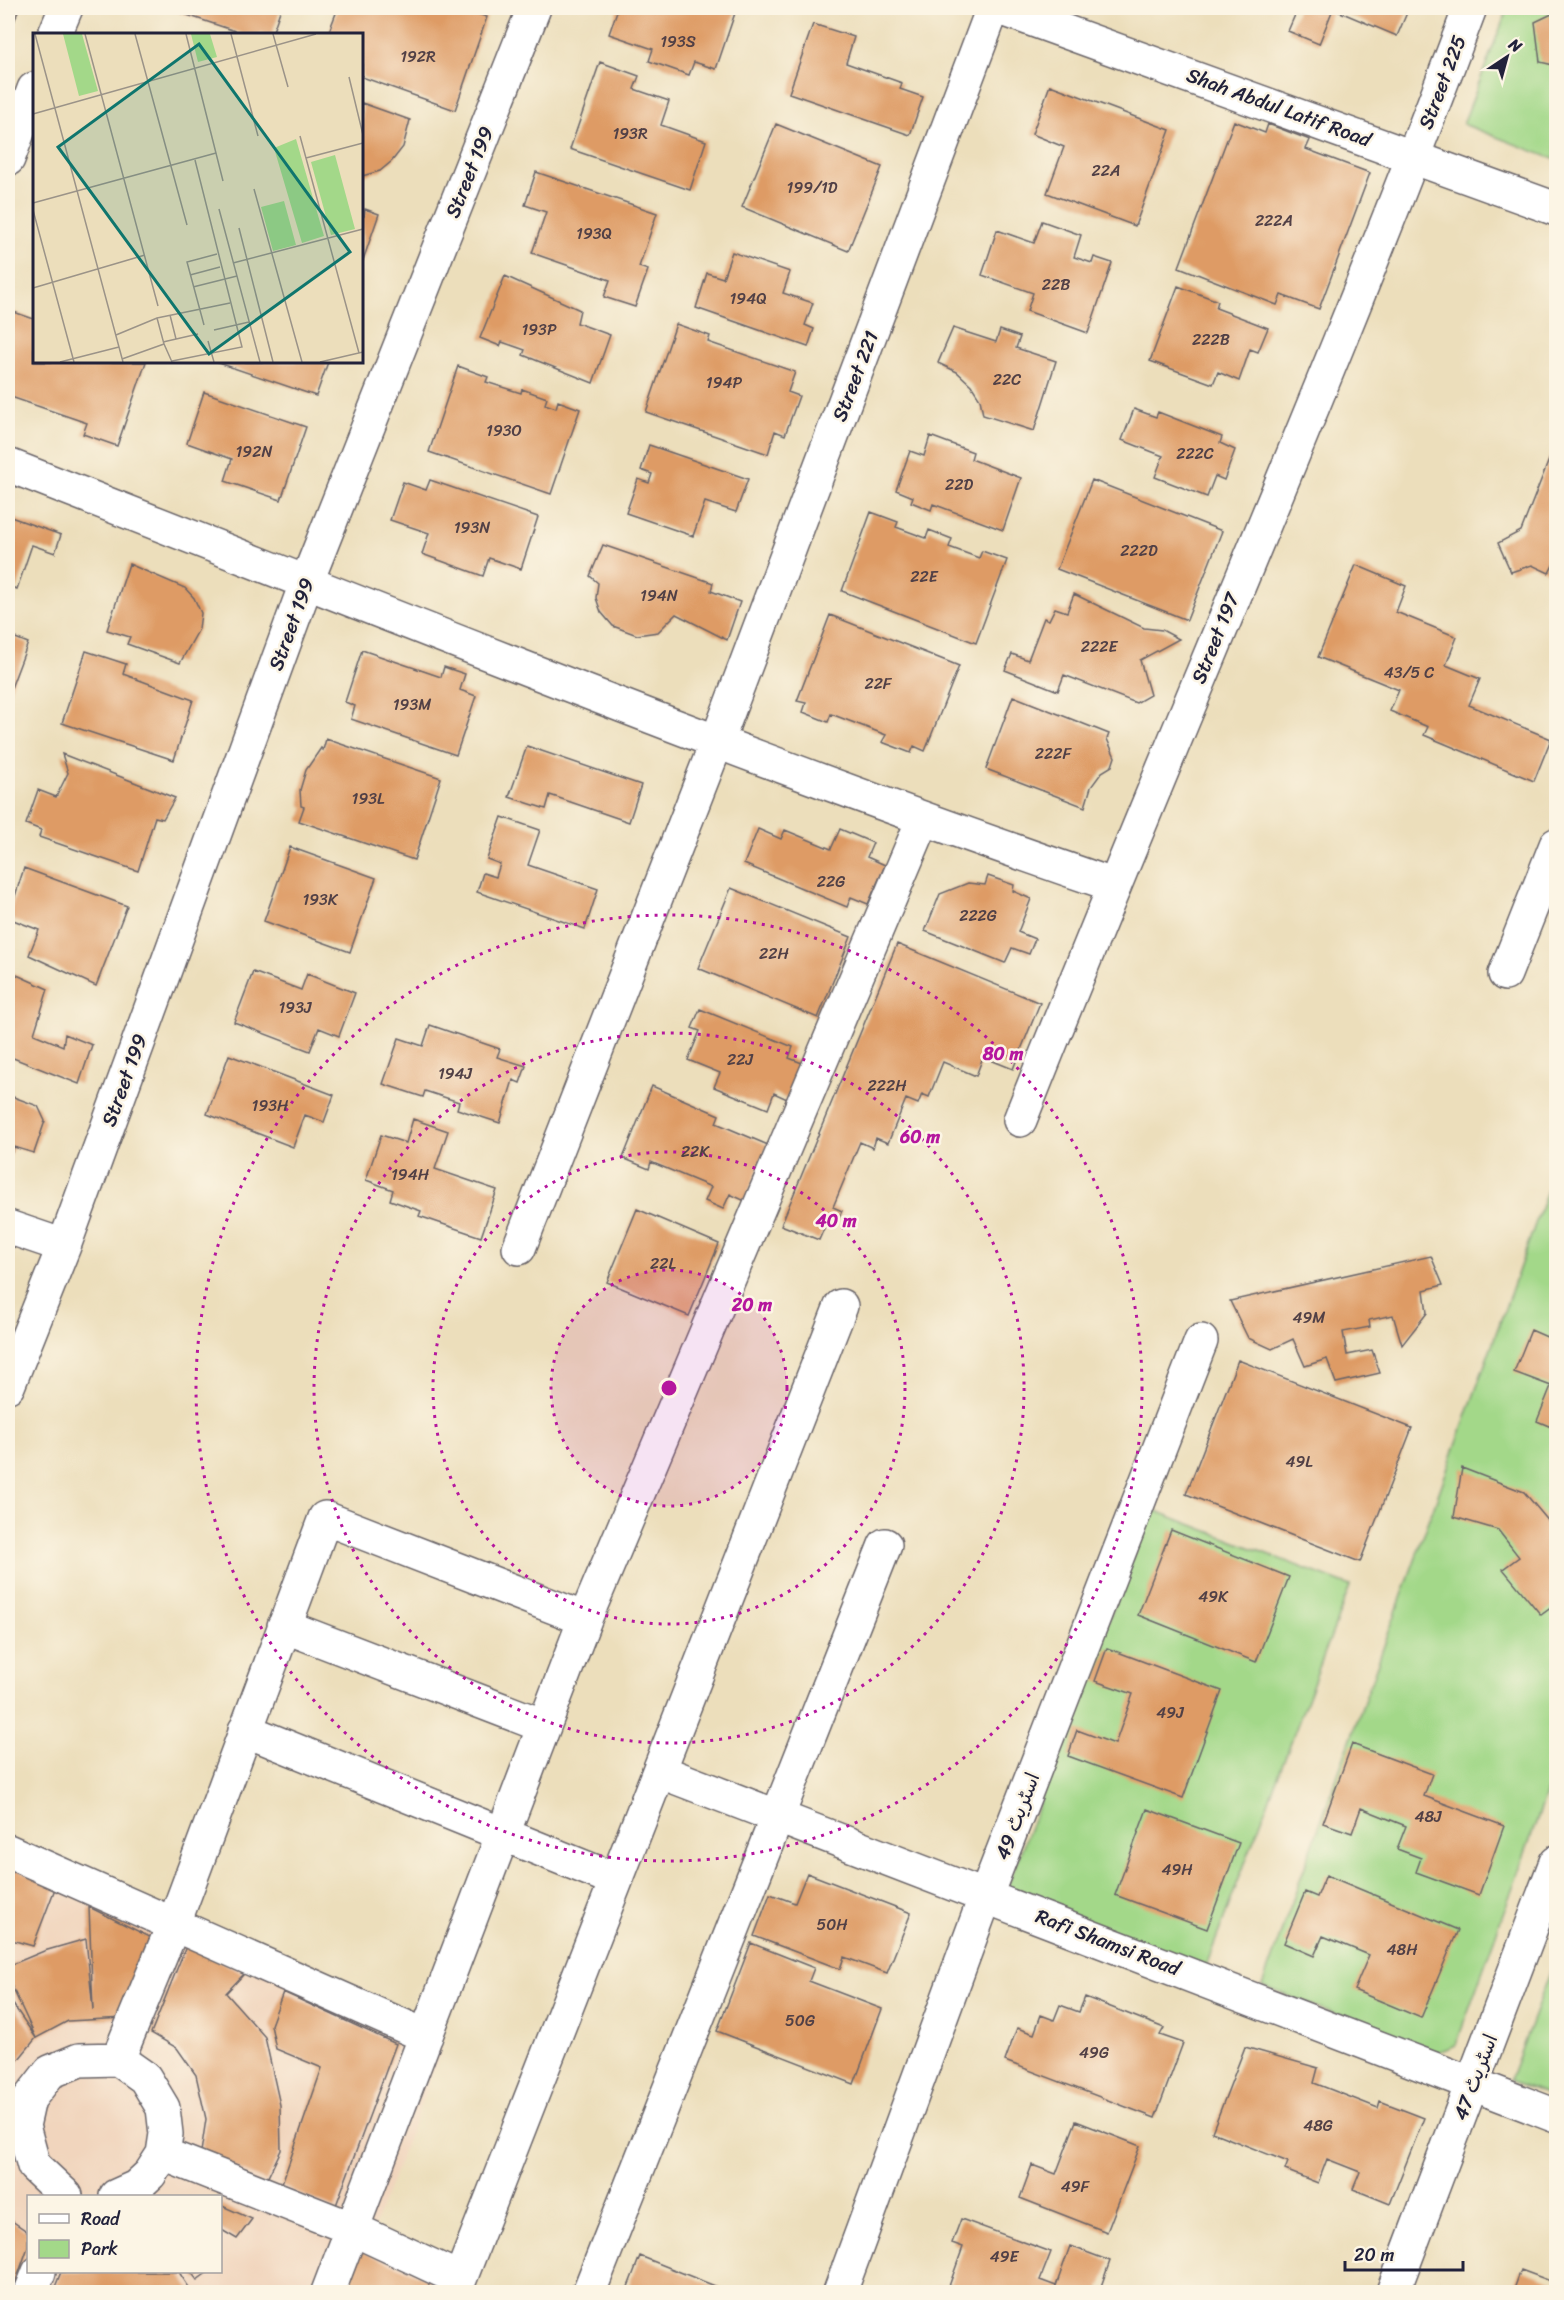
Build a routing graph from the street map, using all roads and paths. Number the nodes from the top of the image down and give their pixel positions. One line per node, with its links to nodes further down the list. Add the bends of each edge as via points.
1 (66, 8): 6 (street)
2 (534, 8): 12 (street, Street 199)
3 (993, 8): 13 (street, Street 221)
4 (1000, 8): 8 (street, Shah Abdul Latif Road)
5 (1470, 8): 8 (street, Street 225)
6 (55, 33)
7 (33, 92): 9 (street)
8 (1414, 157): 10 (street, Shah Abdul Latif Road); 16 (street, Street 197)
9 (8, 159)
10 (1557, 209)
11 (8, 465): 12 (street)
12 (307, 581): 13 (street); 20 (street, Street 199)
13 (717, 744): 14 (street); 21 (street, Street 221)
14 (922, 820): 16 (street); 26 (street)
15 (1557, 845): 17 (street)
16 (1113, 885): 18 (street, Street 197)
17 (1505, 974)
18 (1020, 1120)
19 (8, 1227): 20 (street)
20 (64, 1246): 24 (street, Street 199)
21 (519, 1248)
22 (841, 1306): 30 (street)
23 (1202, 1341): 36 (street, اسٹریٹ 49)
24 (8, 1386)
25 (885, 1545): 31 (street)
26 (585, 1619): 27 (street, via 325,1518); 28 (street)
27 (284, 1626): 28 (street); 29 (street)
28 (544, 1726): 32 (street)
29 (245, 1730): 32 (street); 37 (street)
30 (658, 1771): 31 (street, Rafi Shamsi Road); 35 (street)
31 (778, 1816): 36 (street, Rafi Shamsi Road); 51 (street)
32 (503, 1835): 35 (street); 38 (street)
33 (8, 1851): 37 (street)
34 (1557, 1862): 40 (street, اسٹریٹ 47)
35 (616, 1880): 48 (street)
36 (986, 1895): 40 (street, Rafi Shamsi Road); 52 (street, اسٹریٹ 49)
37 (173, 1926): 38 (street); 39 (street)
38 (426, 2037): 46 (street)
39 (118, 2059): 41 (street, via 80,2060 50,2072); 43 (street, via 145,2078 163,2108)
40 (1473, 2083): 42 (street, Rafi Shamsi Road); 53 (street, اسٹریٹ 47)
41 (18, 2095): 44 (street, via 34,2166)
42 (1557, 2116)
43 (163, 2154): 45 (street, via 136,2187); 46 (street)
44 (65, 2195)
45 (118, 2195)
46 (353, 2229): 48 (street); 50 (street)
47 (38, 2273): 49 (street)
48 (458, 2286)
49 (31, 2292)
50 (328, 2292)
51 (589, 2292)
52 (840, 2292)
53 (1393, 2292)

